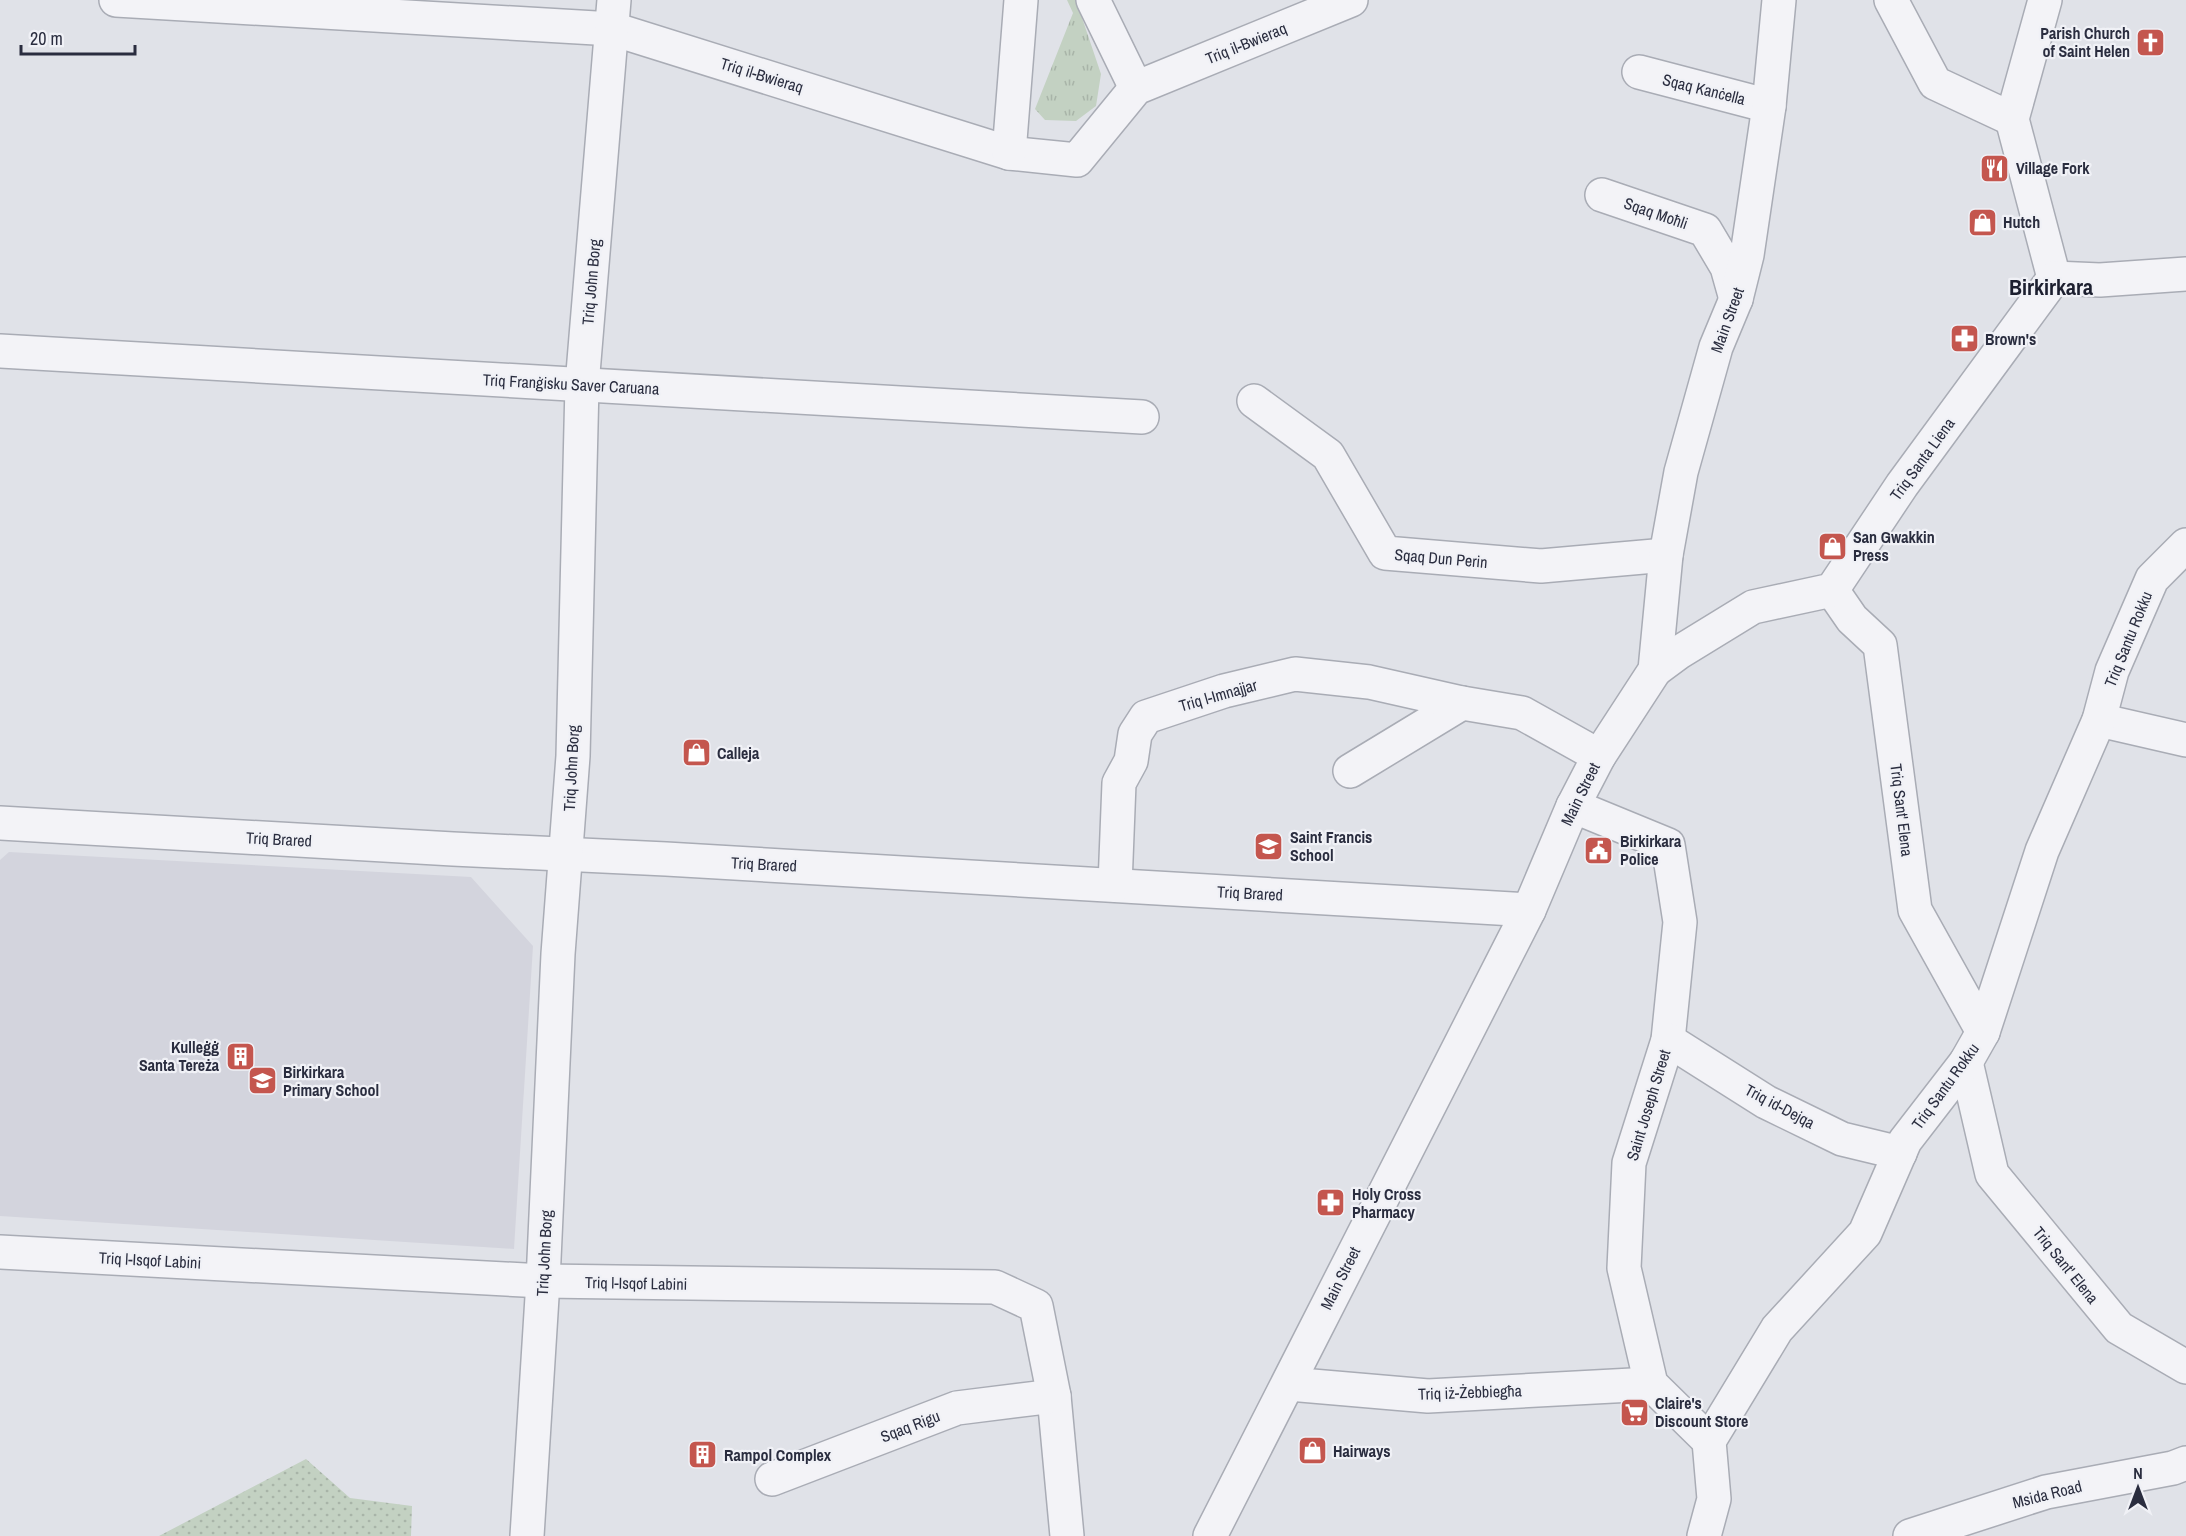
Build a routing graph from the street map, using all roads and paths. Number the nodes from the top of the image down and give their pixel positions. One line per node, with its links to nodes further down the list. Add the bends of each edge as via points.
1 (116, 0): 8 (street, Triq il-Bwieraq)
2 (1021, 0): 13 (street)
3 (1093, 0): 10 (street)
4 (1351, 0): 10 (street, Triq il-Bwieraq)
5 (1779, 0): 11 (street, Main Street)
6 (1891, 0): 12 (street, via 1935,83)
7 (2045, 0): 12 (street)
8 (613, 14): 13 (street, Triq il-Bwieraq); 19 (street, Triq John Borg)
9 (1640, 72): 11 (street, Sqaq Kanċella)
10 (1136, 88): 13 (street, Triq il-Bwieraq, via 1077,160)
11 (1769, 106): 17 (street, Main Street, via 1747,255)
12 (2012, 119): 16 (street)
13 (1009, 153)
14 (1602, 195): 17 (street, Sqaq Moħli, via 1705,230 1727,267)
15 (2186, 274): 16 (street, via 2100,280)
16 (2054, 278): 24 (street, Triq Santa Liena, via 1902,485)
17 (1736, 299): 23 (street, Main Street, via 1716,347 1681,472)
18 (0, 351): 19 (street, Triq Franġisku Saver Caruana)
19 (582, 385): 21 (street, Triq Franġisku Saver Caruana); 33 (street, Triq John Borg, via 573,756)
20 (1254, 401): 23 (street, Sqaq Dun Perin, via 1328,455 1385,553 1541,566)
21 (1142, 417)
22 (2186, 545): 27 (street, Triq Santu Rokku, via 2152,579 2112,671)
23 (1666, 555): 25 (street, Main Street)
24 (1832, 590): 25 (street, via 1754,607); 36 (street, Triq Sant' Elena, via 1852,619 1880,645 1915,910)
25 (1655, 670): 29 (street, Main Street)
26 (1462, 703): 29 (street, Triq l-Imnajjar, via 1522,713); 30 (street); 34 (street, Triq l-Imnajjar, via 1369,682 1295,674 1224,691 1146,717 1135,734 1131,761 1119,783)
27 (2099, 720): 28 (street); 36 (street, Triq Santu Rokku, via 2042,851)
28 (2186, 740)
29 (1599, 756): 31 (street, Main Street)
30 (1350, 771)
31 (1573, 806): 35 (street, Main Street); 37 (street, Saint Joseph Street, via 1668,845 1680,922)
32 (0, 823): 33 (street, Triq Brared)
33 (566, 853): 34 (street, Triq Brared); 41 (street, Triq John Borg)
34 (1115, 885): 35 (street, Triq Brared)
35 (1528, 910): 43 (street, Main Street, via 1299,1357)
36 (1983, 1032): 38 (street, Triq Santu Rokku)
37 (1668, 1040): 39 (street, Triq id-Dejqa, via 1766,1102 1842,1139); 44 (street, Saint Joseph Street, via 1629,1163 1624,1268)
38 (1966, 1062): 39 (street, Triq Santu Rokku); 42 (street, Triq Sant' Elena, via 1992,1174 2119,1328)
39 (1900, 1153): 46 (street, Triq Santu Rokku, via 1865,1233 1777,1329)
40 (0, 1252): 41 (street, Triq l-Isqof Labini)
41 (543, 1281): 45 (street, Triq l-Isqof Labini, via 995,1287 1036,1306); 49 (street, Triq John Borg)
42 (2186, 1367)
43 (1289, 1384): 44 (street, Triq iż-Żebbiegħa, via 1428,1396); 51 (street, Main Street)
44 (1651, 1384): 46 (street)
45 (1054, 1396): 48 (street, Sqaq Rigu, via 957,1408); 50 (street, Triq l-Isqof Labini)
46 (1709, 1440): 52 (street, via 1714,1499)
47 (2186, 1463): 53 (street, Msida Road, via 2046,1492)
48 (772, 1479)
49 (527, 1536)
50 (1067, 1536)
51 (1210, 1536)
52 (1704, 1536)
53 (1910, 1536)

